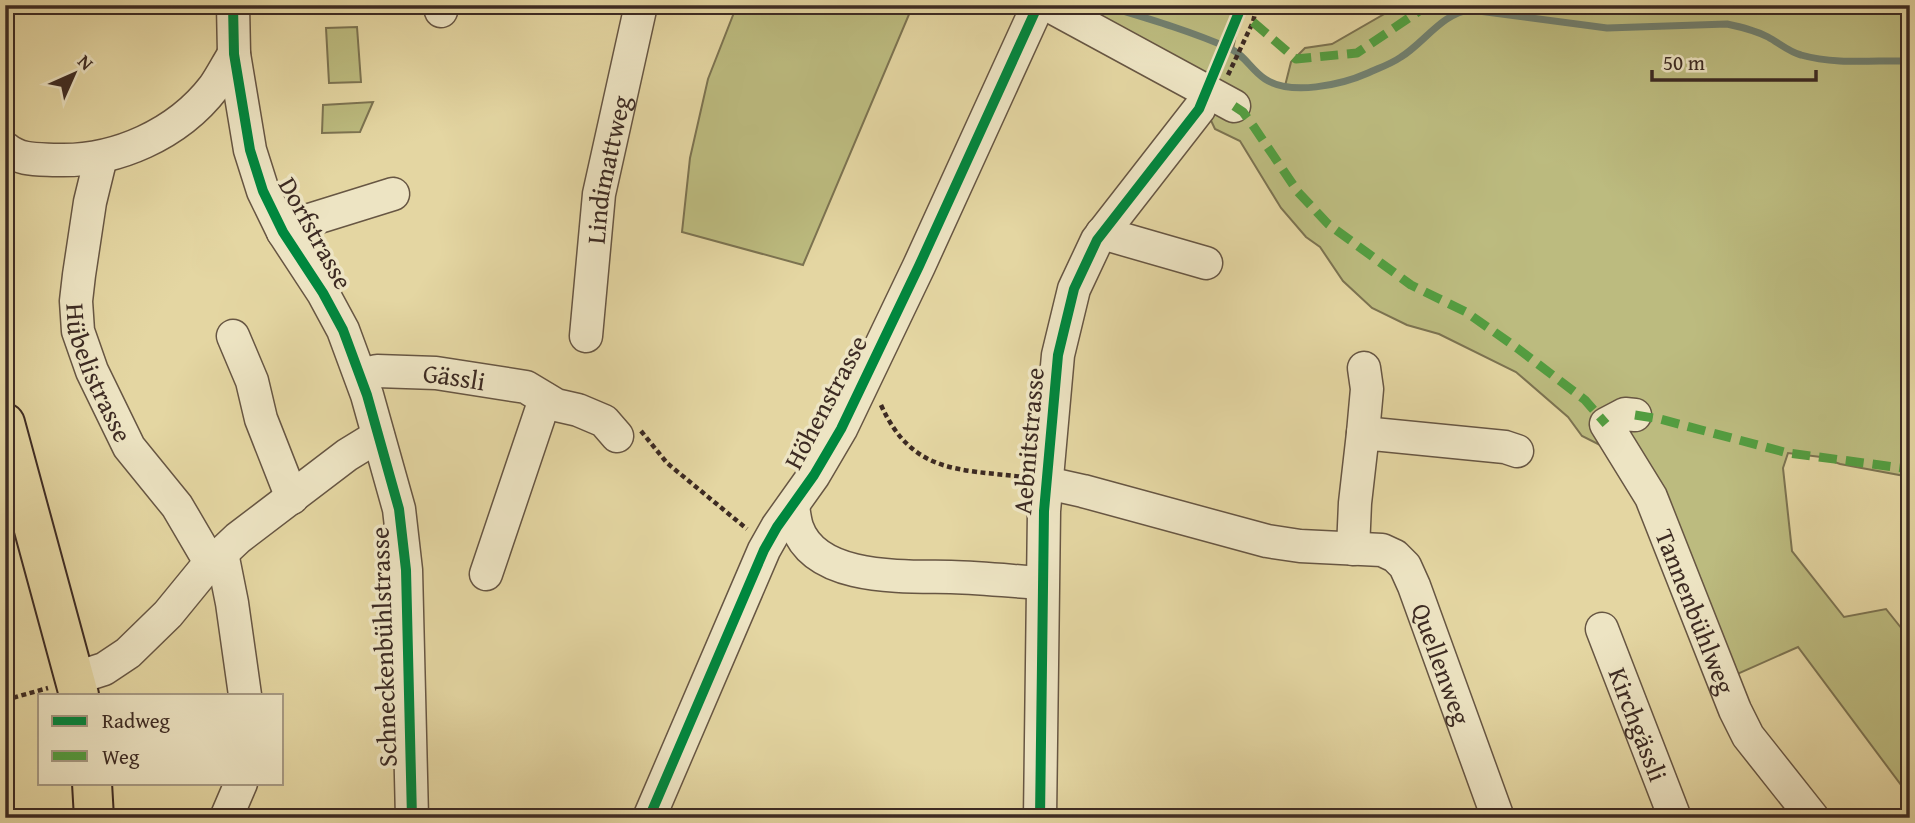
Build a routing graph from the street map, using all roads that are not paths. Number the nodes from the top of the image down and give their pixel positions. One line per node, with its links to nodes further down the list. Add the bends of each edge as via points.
1 (233, 5): 5 (street, Dorfstrasse)
2 (642, 5): 13 (street, Lindimattweg, via 599,194)
3 (1038, 5): 25 (street, Höhenstrasse, via 863,384)
4 (1048, 5): 10 (street, Aebnitstrasse, via 1217,104)
5 (234, 54): 7 (street, via 214,86 184,117 140,144); 9 (street, Dorfstrasse, via 250,150)
6 (5, 148): 7 (street, via 29,159)
7 (101, 157): 30 (street, Hübelistrasse, via 79,275 78,331 129,446)
8 (393, 194): 9 (street, Dorfstrasse)
9 (282, 232): 15 (street, Dorfstrasse, via 323,293)
10 (1102, 233): 11 (street); 23 (street, Aebnitstrasse, via 1074,289 1058,355)
11 (1206, 263)
12 (233, 336): 24 (street)
13 (586, 336)
14 (1364, 368): 20 (street)
15 (360, 375): 16 (street, Gässli, via 410,371 473,377 526,387); 21 (street, Dorfstrasse)
16 (545, 399): 19 (street, Gässli); 32 (street)
17 (1634, 415): 46 (street, Tannenbühlweg, via 1625,414 1606,424 1651,497 1748,736)
18 (5, 424): 35 (main road)
19 (628, 432)
20 (1363, 433): 22 (street); 28 (street)
21 (378, 436): 24 (street); 41 (street, Schneckenbühlstrasse, via 403,529)
22 (1517, 451)
23 (1048, 482): 27 (street, Quellenweg); 33 (street, Aebnitstrasse)
24 (292, 498): 30 (street)
25 (793, 506): 29 (street, Höhenstrasse, via 802,536); 31 (street, Höhenstrasse)
26 (1252, 511): 27 (street)
27 (1210, 527): 28 (street, Quellenweg, via 1267,541)
28 (1353, 549): 44 (street, Quellenweg, via 1382,550 1405,566)
29 (818, 552): 31 (street, via 791,550); 33 (street, Höhenstrasse, via 840,566 867,573)
30 (216, 559): 35 (street, via 138,644); 36 (street, Hübelistrasse, via 232,603)
31 (756, 567): 42 (street, Höhenstrasse)
32 (486, 574)
33 (1042, 583): 43 (street, Aebnitstrasse)
34 (1602, 629): 45 (street, Kirchgässli)
35 (77, 687)
36 (245, 694)
37 (92, 784): 39 (main road)
38 (241, 784): 40 (street)
39 (94, 818)
40 (226, 818)
41 (412, 818)
42 (649, 818)
43 (1040, 818)
44 (1498, 818)
45 (1675, 818)
46 (1813, 818)

